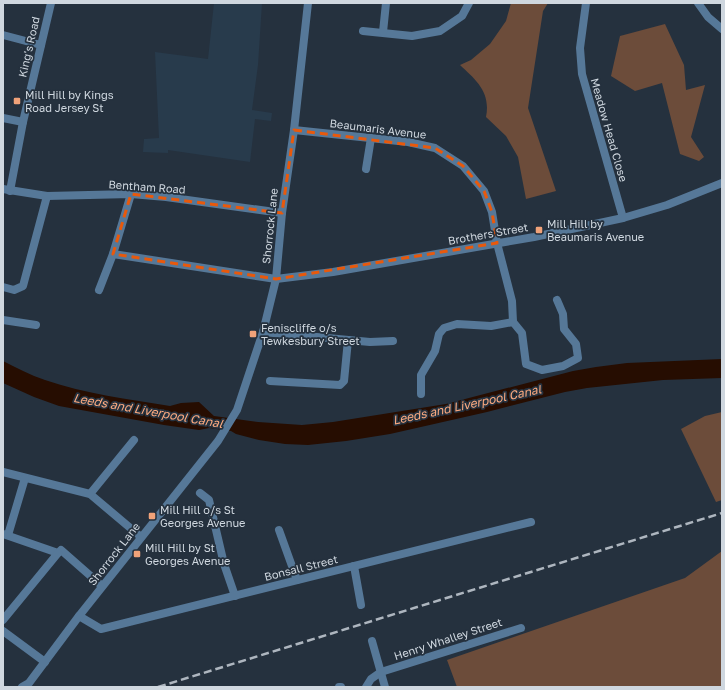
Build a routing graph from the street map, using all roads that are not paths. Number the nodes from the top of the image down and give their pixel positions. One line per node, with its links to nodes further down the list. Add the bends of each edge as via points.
1 (51, 3): 11 (street, King's Road)
2 (308, 3): 14 (street, Shorrock Lane)
3 (386, 3): 9 (street)
4 (469, 3): 9 (street, via 462,16 440,31 412,36)
5 (586, 3): 22 (street, Meadow Head Close, via 580,48 582,74)
6 (698, 3): 7 (street, via 708,17)
7 (722, 29)
8 (363, 31): 9 (street)
9 (383, 32)
10 (3, 35): 11 (street)
11 (41, 45): 13 (street, King's Road)
12 (3, 118): 13 (street)
13 (23, 122): 18 (street, King's Road)
14 (294, 130): 15 (street, Beaumaris Avenue); 21 (street, Shorrock Lane)
15 (370, 138): 16 (street); 23 (street, Beaumaris Avenue, via 435,148 463,166 484,191 492,212)
16 (366, 169)
17 (722, 183): 22 (street, Brothers Street, via 667,205)
18 (6, 190): 20 (street, Bentham Road)
19 (131, 194): 20 (street, Bentham Road); 21 (street, Bentham Road); 24 (street)
20 (47, 196): 26 (street, via 23,286 14,290)
21 (282, 213): 25 (street, Shorrock Lane)
22 (623, 218): 23 (street, Brothers Street)
23 (497, 243): 25 (street, Brothers Street, via 333,272); 30 (street, Beaumaris Avenue, via 512,302)
24 (113, 254): 25 (street, Brothers Street); 27 (street)
25 (276, 279): 32 (street, Shorrock Lane)
26 (3, 287)
27 (100, 290)
28 (557, 300): 30 (street, via 563,314 564,329 576,344 578,358 563,366 542,370 526,364 522,333)
29 (3, 320): 31 (street)
30 (513, 322): 36 (street, via 491,326 457,324 444,328 439,334 435,351 421,375)
31 (36, 325)
32 (263, 332): 33 (street); 45 (street, Shorrock Lane, via 237,410 218,442)
33 (348, 340): 34 (street); 35 (street, via 344,380 340,385)
34 (393, 341)
35 (270, 381)
36 (421, 394)
37 (134, 440): 41 (street)
38 (3, 472): 39 (street)
39 (25, 478): 41 (street); 44 (street)
40 (200, 493): 50 (street, via 209,500 224,564)
41 (90, 494): 45 (street)
42 (531, 522): 47 (street, Bonsall Street)
43 (279, 530): 48 (street)
44 (6, 535): 46 (street)
45 (141, 537): 49 (street, Shorrock Lane)
46 (58, 553): 49 (street, via 61,550); 53 (street)
47 (354, 566): 48 (street, Bonsall Street); 51 (street)
48 (297, 580): 50 (street, Bonsall Street)
49 (102, 586): 52 (street, Shorrock Lane)
50 (235, 596): 52 (street, Bonsall Street, via 101,629)
51 (361, 605)
52 (79, 616): 57 (street, Shorrock Lane)
53 (3, 620)
54 (521, 628): 58 (street, Henry Whalley Street)
55 (3, 631): 57 (street)
56 (372, 641): 58 (street)
57 (45, 662): 59 (street, Shorrock Lane, via 29,684)
58 (381, 672): 60 (street, via 371,679); 61 (street)
59 (22, 687)
60 (366, 687)
61 (385, 687)

